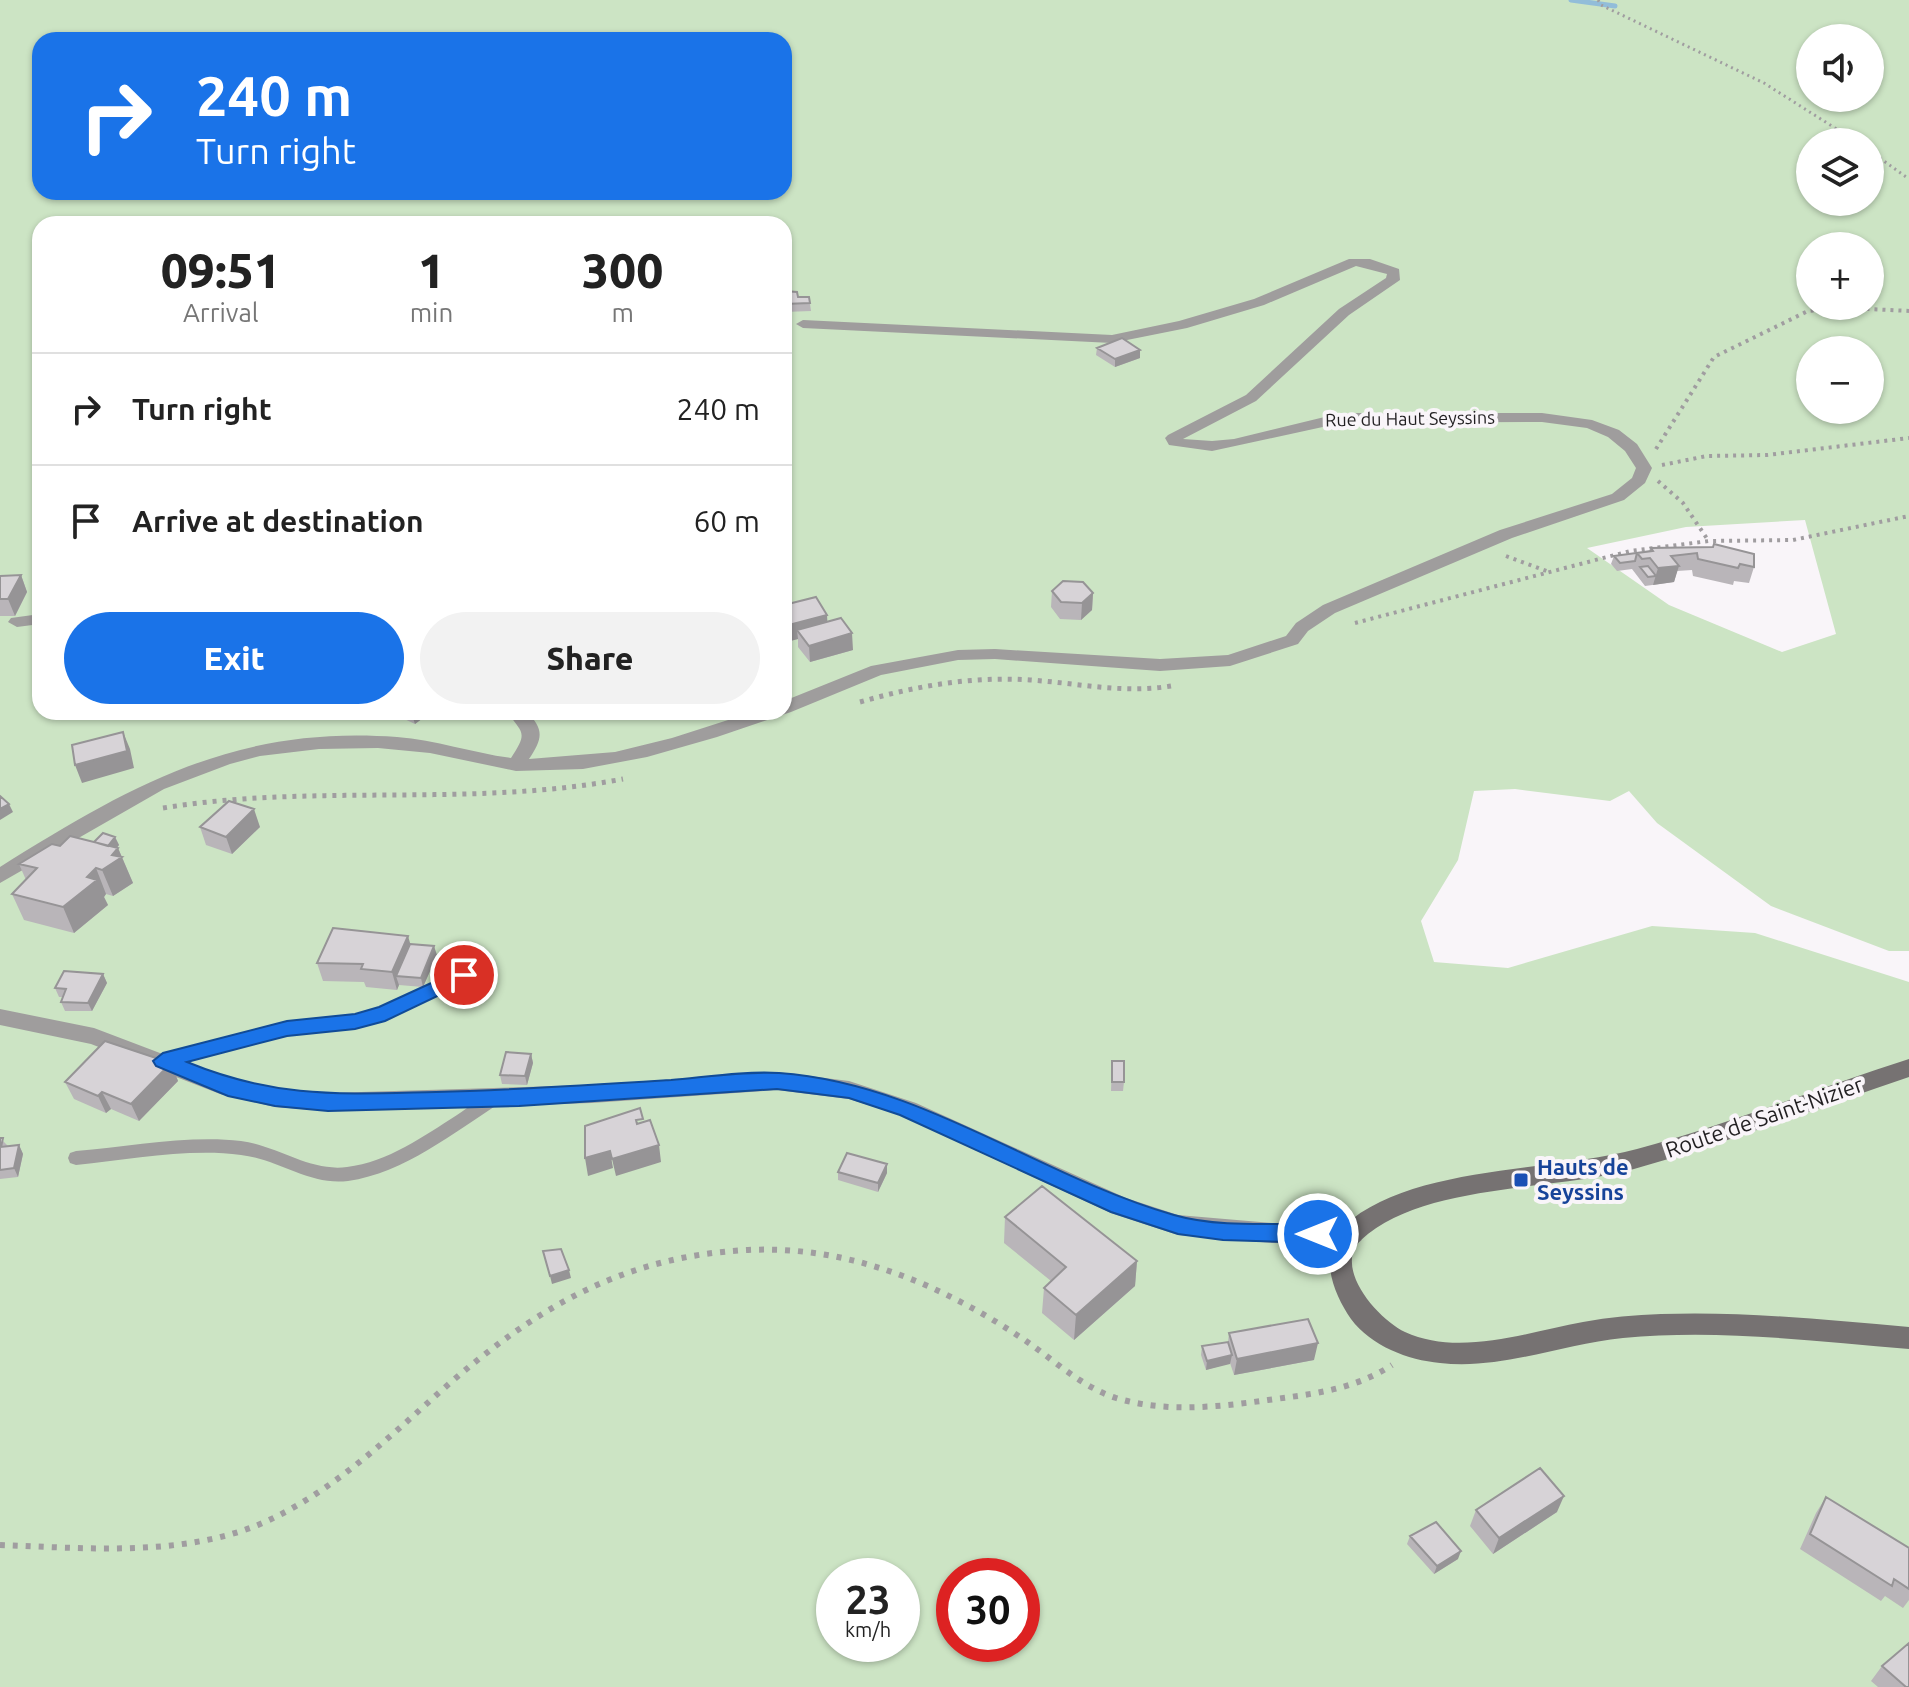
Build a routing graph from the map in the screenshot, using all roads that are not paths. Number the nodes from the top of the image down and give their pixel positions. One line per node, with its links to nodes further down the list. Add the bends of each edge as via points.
1 (803, 324): 4 (street, Rue du Haut Seyssins, via 1112,339 1208,317 1291,291 1354,262 1370,263 1394,272 1393,280 1344,312 1251,398 1174,442 1207,449 1341,418 1559,418 1614,435 1644,468 1639,480 1618,497 1474,548 1329,609 1292,640 1230,660 1160,665 958,655 877,670)
2 (32, 620): 3 (street)
3 (17, 622)
4 (792, 705)
5 (524, 720): 7 (street, via 532,740)
6 (745, 720): 7 (street, via 589,764)
7 (516, 765): 8 (street, via 369,741 258,751 138,794)
8 (0, 876)
9 (464, 975): 11 (lane, via 355,1022 287,1029)
10 (0, 1017): 11 (street, via 94,1036)
11 (163, 1061): 13 (street, via 228,1088 275,1098)
12 (1909, 1068): 15 (main road, Route de Saint-Nizier, via 1678,1147 1413,1202 1385,1211)
13 (494, 1099): 14 (lane, via 408,1151 346,1175 243,1149); 15 (street, via 777,1081 849,1090 908,1109 1119,1206 1178,1225)
14 (76, 1158)
15 (1352, 1234): 16 (main road, via 1342,1249 1343,1286 1368,1322 1415,1348 1445,1353 1480,1350 1587,1330 1672,1323)
16 (1909, 1338)

